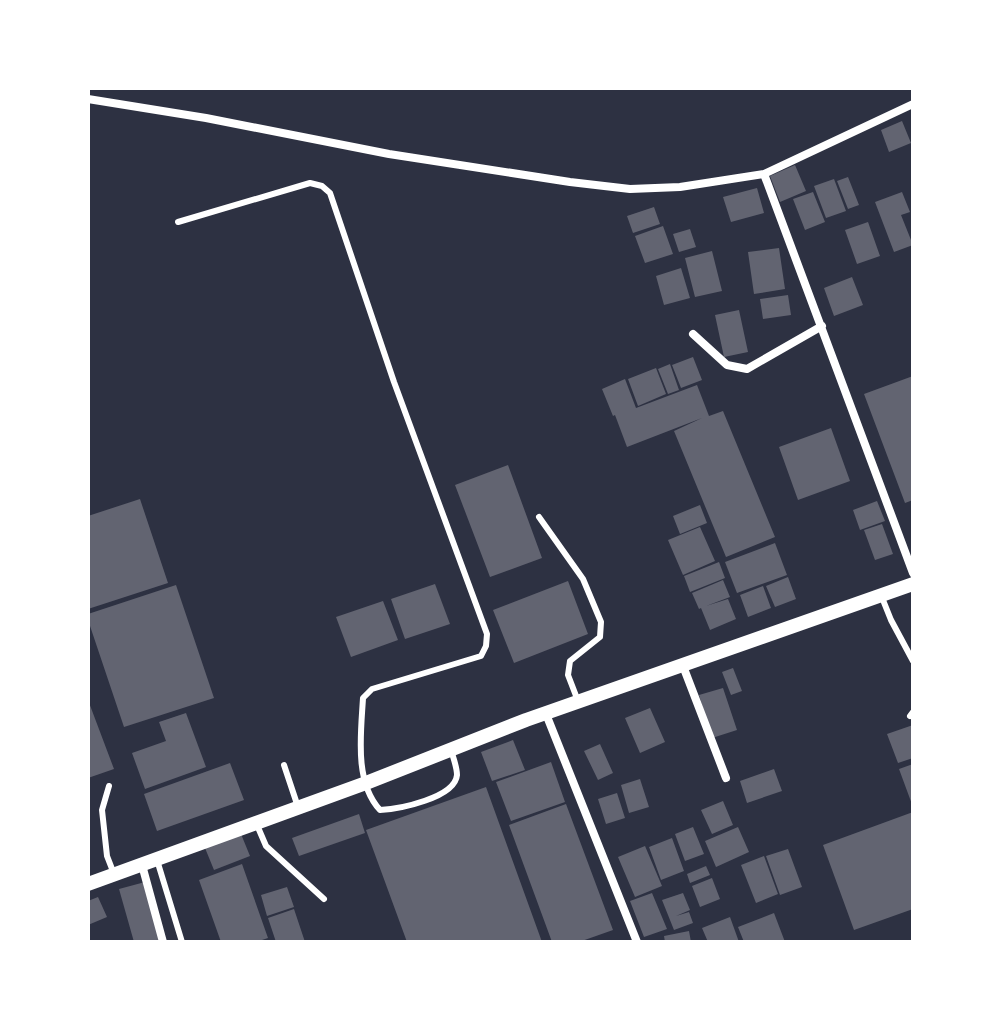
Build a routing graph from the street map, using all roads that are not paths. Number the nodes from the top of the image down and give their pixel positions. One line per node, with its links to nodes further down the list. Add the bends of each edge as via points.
1 (88, 99): 3 (street, via 389,154 630,189)
2 (913, 104): 3 (street)
3 (764, 174): 5 (street)
4 (178, 222): 18 (lane, via 310,183 330,193 487,634 481,656 372,689 363,698)
5 (822, 326): 6 (street, via 747,369 727,365); 8 (street)
6 (693, 334)
7 (539, 517): 13 (lane, via 583,579 601,622 600,637 570,661 568,675)
8 (913, 573)
9 (913, 584): 10 (street)
10 (881, 595): 11 (lane); 12 (street)
11 (913, 661)
12 (683, 666): 13 (street); 17 (street)
13 (578, 701): 14 (street)
14 (546, 714): 15 (street); 29 (street)
15 (451, 750): 18 (street); 18 (lane, via 457,776 443,793 380,810)
16 (284, 765): 20 (lane)
17 (726, 778)
18 (366, 783): 20 (street)
19 (109, 786): 24 (lane, via 102,822)
20 (298, 807): 21 (street)
21 (256, 822): 22 (street); 26 (lane, via 266,846)
22 (157, 860): 23 (street); 28 (lane)
23 (142, 865): 24 (street); 27 (street)
24 (114, 874): 25 (street)
25 (88, 884)
26 (324, 899)
27 (163, 942)
28 (182, 942)
29 (637, 942)

